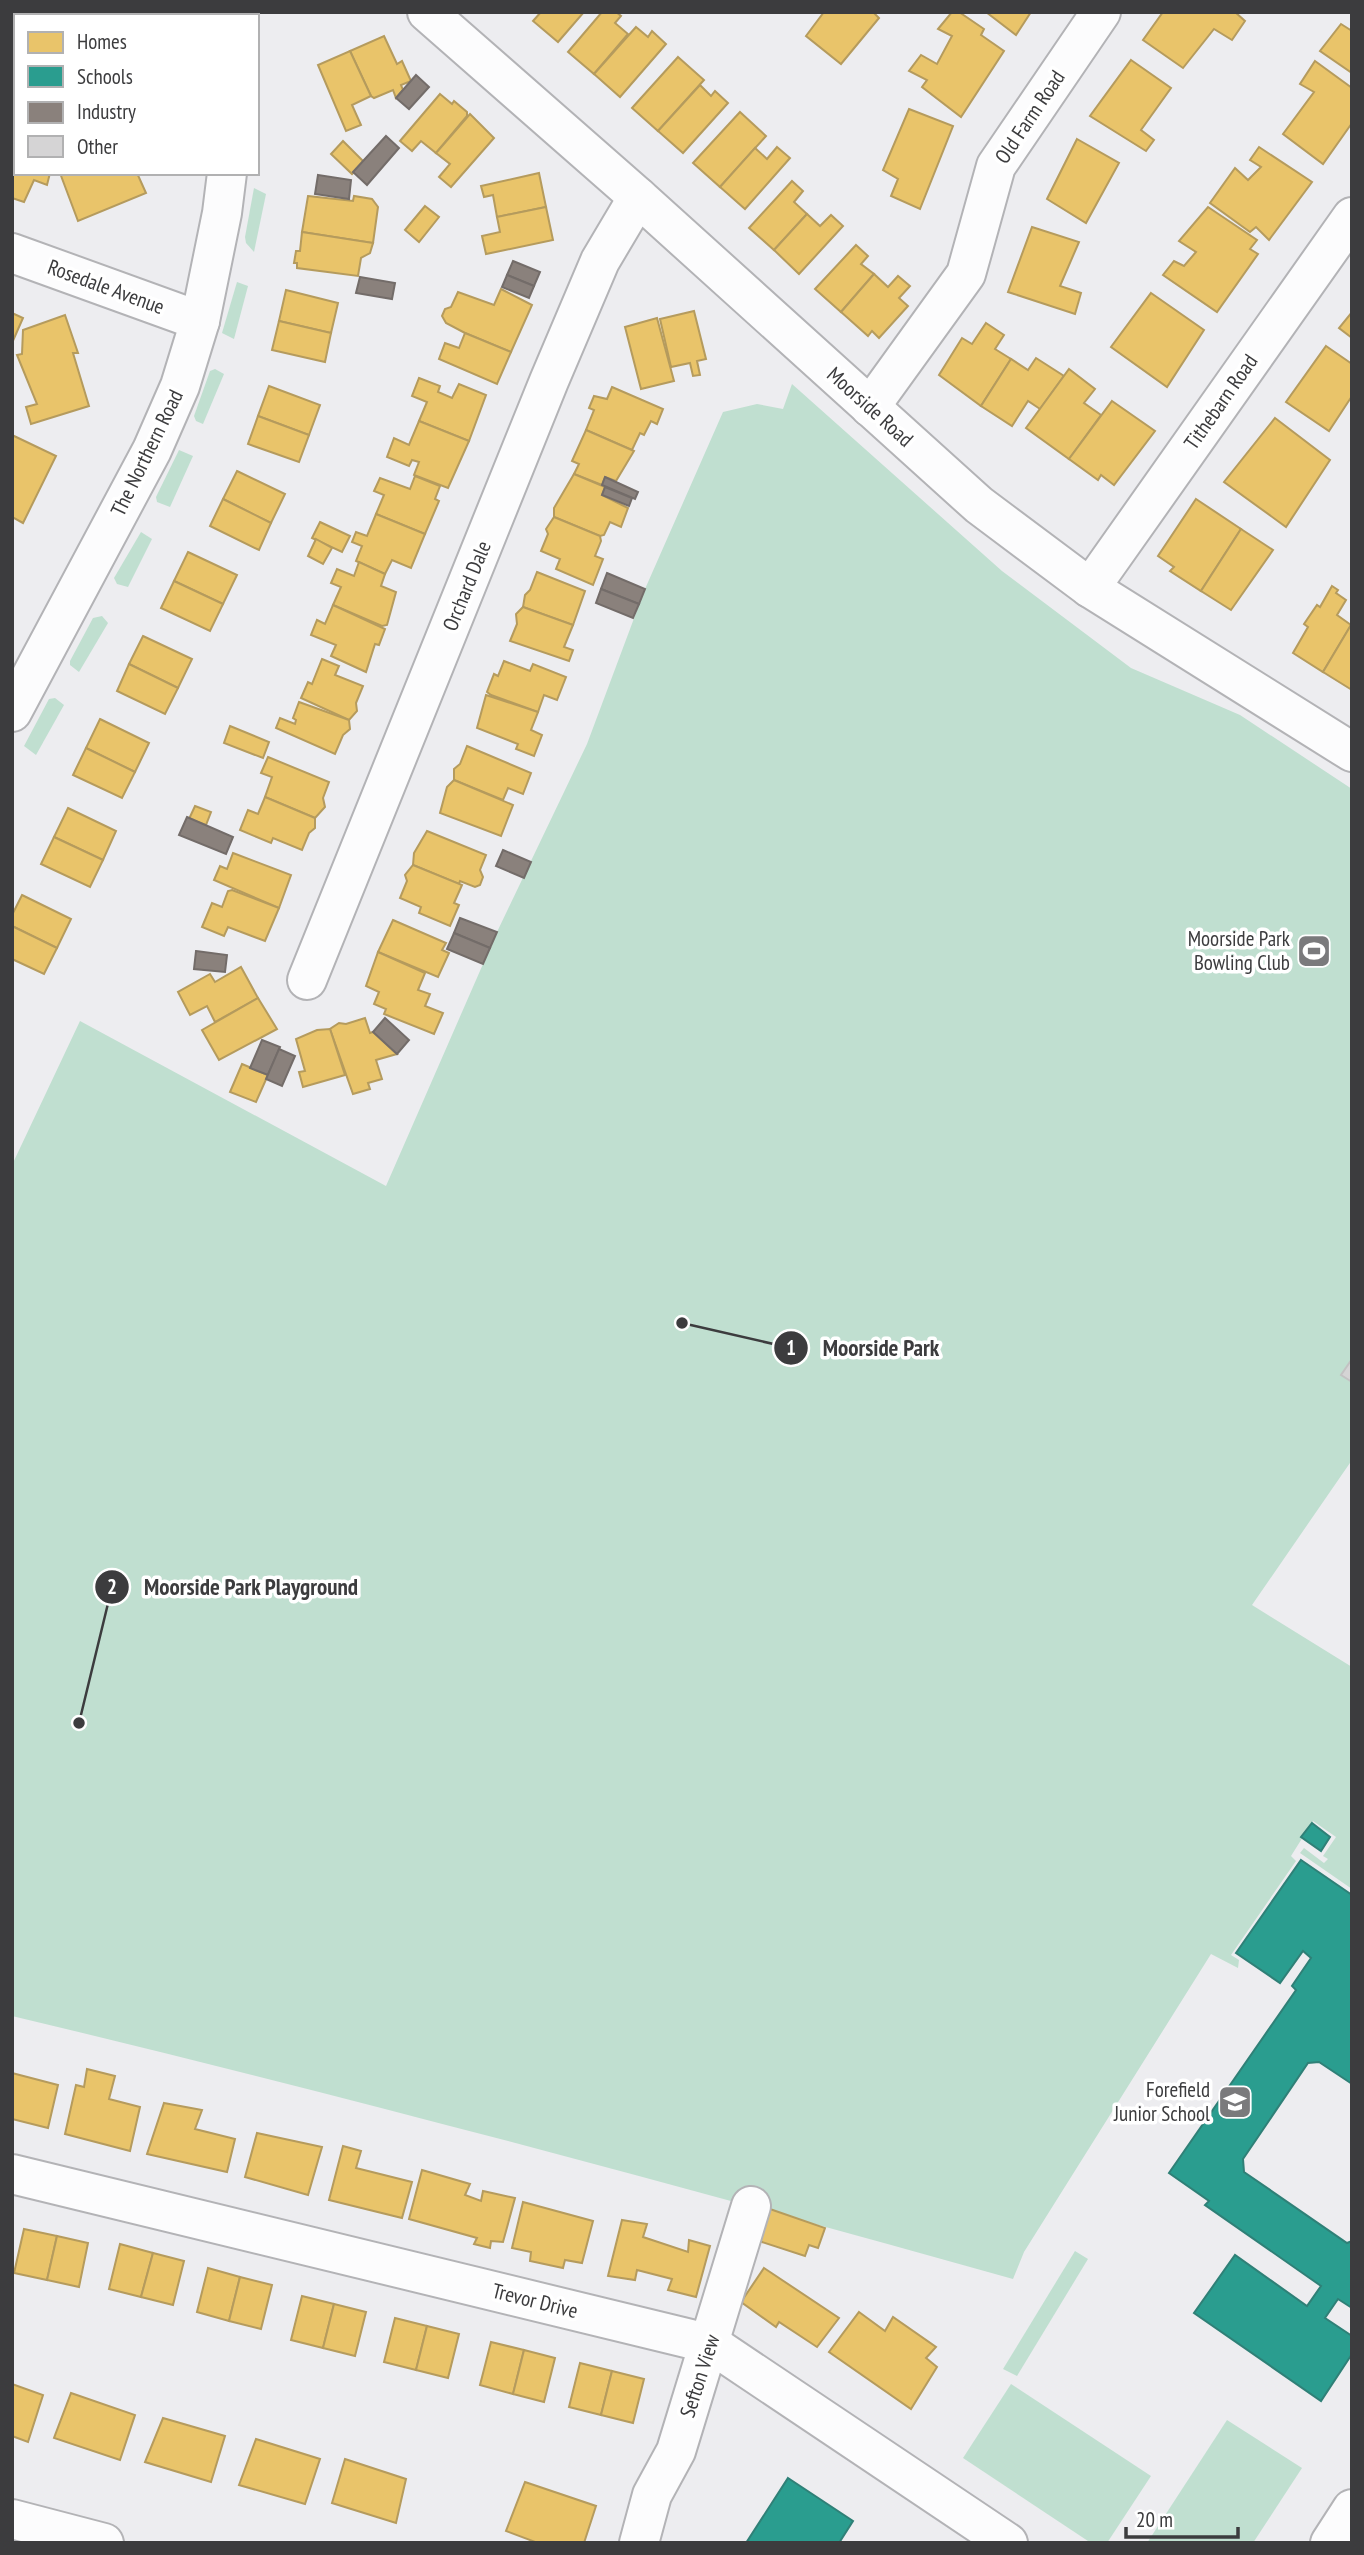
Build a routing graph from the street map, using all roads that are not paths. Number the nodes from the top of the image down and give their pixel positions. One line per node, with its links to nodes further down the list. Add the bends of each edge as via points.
1 (427, 12): 4 (street, Moorside Road)
2 (1101, 12): 8 (street, Old Farm Road, via 996,166 966,274)
3 (227, 175): 7 (street, The Northern Road)
4 (638, 197): 8 (street, Moorside Road); 12 (street, Orchard Dale, via 600,261 559,357)
5 (1352, 217): 9 (street, Tithebarn Road)
6 (12, 253): 7 (street, Rosedale Avenue)
7 (200, 321): 10 (street, The Northern Road, via 180,386 152,450)
8 (870, 407): 9 (street, Moorside Road, via 979,505)
9 (1090, 588): 11 (street, Moorside Road)
10 (12, 712)
11 (1352, 752)
12 (307, 980)
13 (12, 2174): 15 (street, Trevor Drive)
14 (751, 2206): 15 (street, Sefton View)
15 (711, 2343): 19 (street, Sefton View, via 676,2451 652,2495); 20 (street, Trevor Drive)
16 (1352, 2509): 21 (street)
17 (12, 2519): 18 (street)
18 (104, 2543)
19 (639, 2543)
20 (1008, 2543)
21 (1330, 2543)

